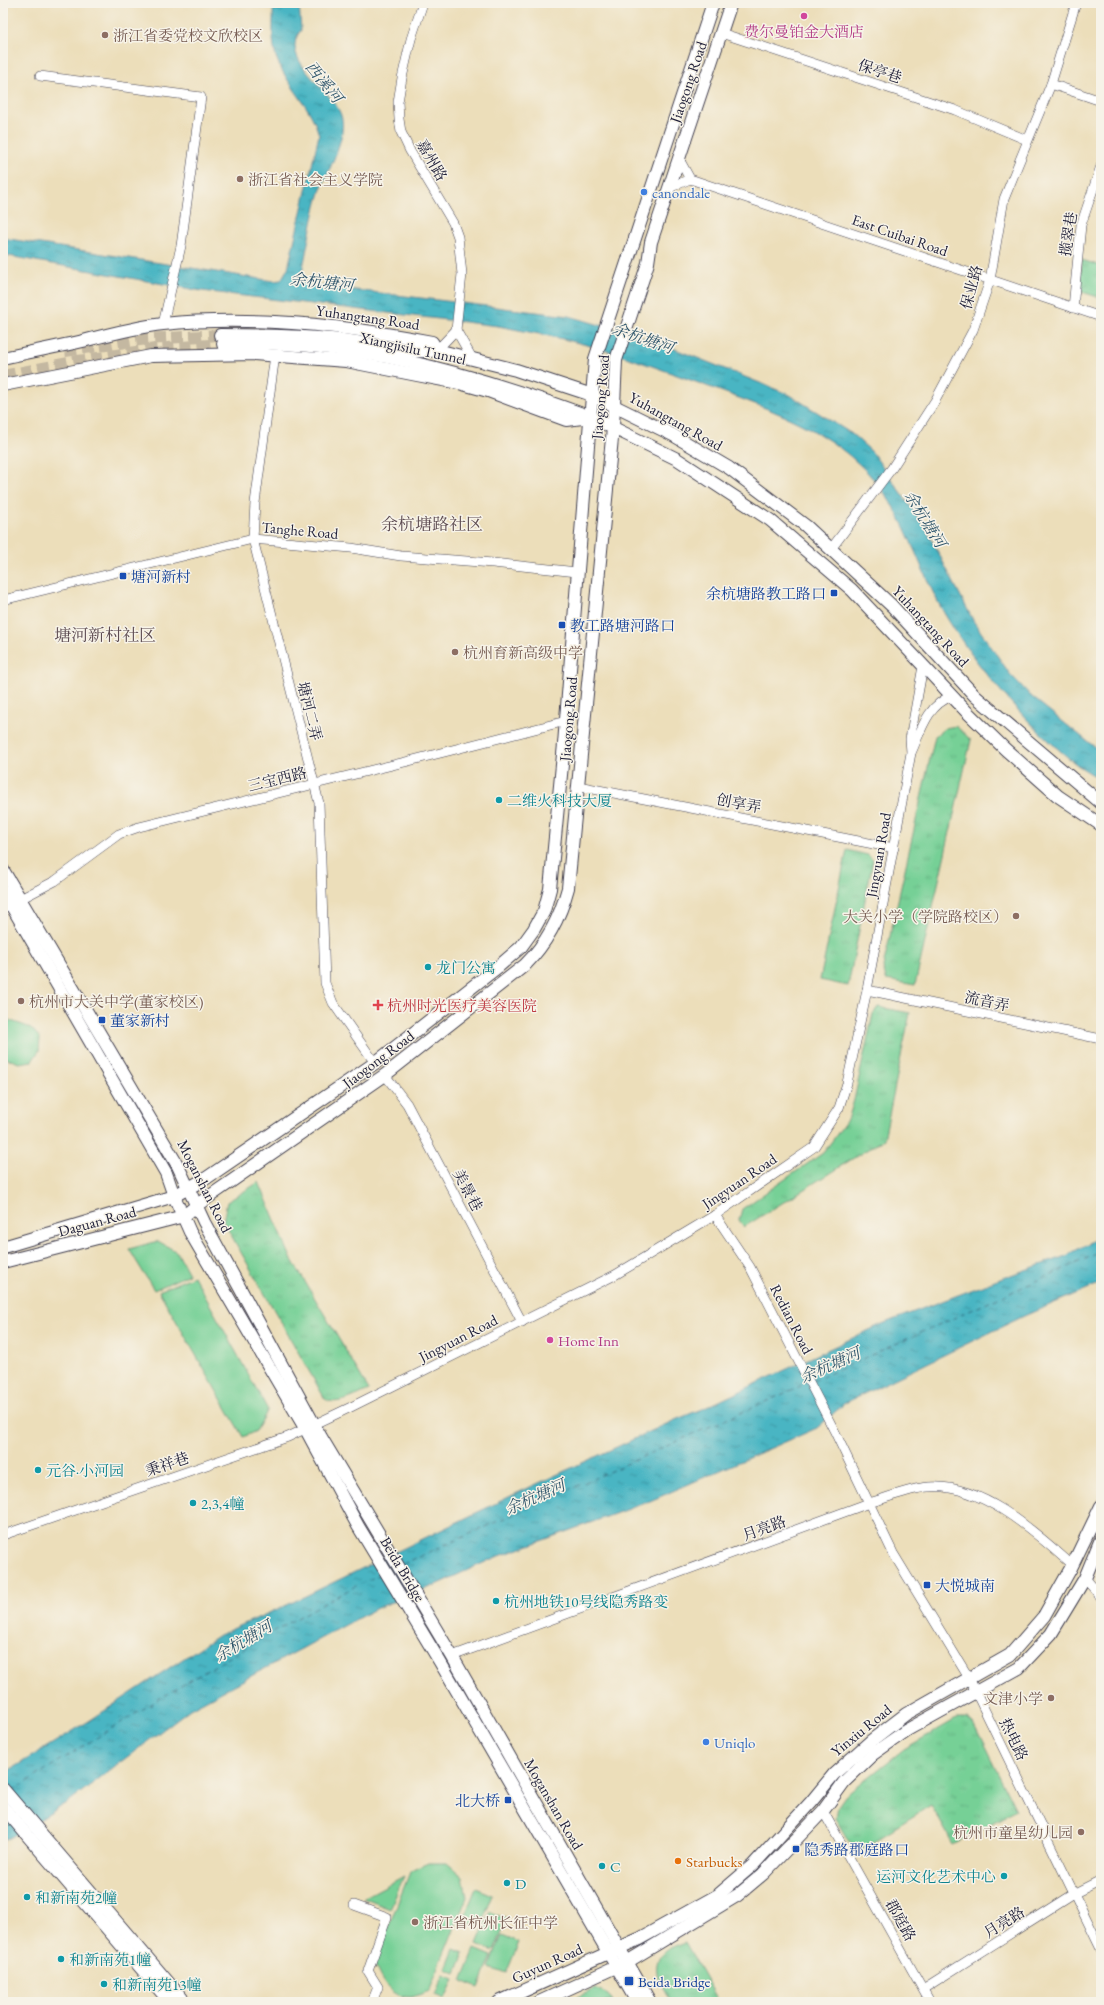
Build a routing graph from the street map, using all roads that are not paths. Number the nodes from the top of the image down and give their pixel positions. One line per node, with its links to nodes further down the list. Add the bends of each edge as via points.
1 (422, 3): 18 (street, 嘉州路, via 402,78 398,102 399,119 401,132 410,151 453,223 458,236 461,288)
2 (713, 3): 24 (main road, Jiaogong Road, via 594,359)
3 (731, 3): 5 (main road, Jiaogong Road)
4 (1076, 3): 7 (street, 保业路)
5 (721, 33): 9 (street, 保亭巷, via 955,110); 10 (main road, Jiaogong Road)
6 (40, 76): 17 (street, via 201,97 178,259)
7 (1051, 84): 8 (street); 9 (street, 保业路)
8 (1101, 101)
9 (1028, 140): 14 (street, 保业路, via 1004,199)
10 (679, 159): 12 (street); 13 (main road, Jiaogong Road)
11 (1101, 166): 15 (street, 揽翠巷, via 1081,225)
12 (690, 179): 13 (street); 14 (street, East Cuibai Road)
13 (669, 188): 25 (main road, Jiaogong Road, via 651,242 648,263 616,360)
14 (990, 280): 15 (street, East Cuibai Road); 29 (street, 保业路, via 973,330 935,401 869,501)
15 (1073, 308): 16 (street, East Cuibai Road)
16 (1101, 317)
17 (163, 324): 19 (main road, Yuhangtang Road, via 235,321 342,327 432,342); 21 (main road, Yuhangtang Road)
18 (456, 330): 19 (street); 22 (street)
19 (437, 350): 22 (main road, Yuhangtang Road); 26 (main road, Xiangjisilu Tunnel, via 423,352 342,340 280,336 222,339 333,348 427,364 521,391)
20 (276, 355): 23 (main road, via 151,356); 26 (main road, via 346,362 417,374 488,391 566,420); 28 (street, 塘河二弄, via 255,503)
21 (3, 358)
22 (472, 358): 24 (main road, Yuhangtang Road)
23 (3, 385)
24 (592, 395): 25 (main road, Yuhangtang Road); 26 (main road, Jiaogong Road)
25 (613, 405): 27 (main road, Jiaogong Road); 29 (main road, Yuhangtang Road, via 673,435 729,468 806,526)
26 (590, 417): 27 (main road); 30 (main road, Jiaogong Road)
27 (613, 428): 32 (main road, via 677,459 770,520 852,590); 37 (main road, Jiaogong Road)
28 (253, 539): 30 (street, Tanghe Road); 31 (street, Tanghe Road); 36 (street, 塘河二弄)
29 (831, 549): 38 (main road, Yuhangtang Road, via 892,606 975,696)
30 (577, 572): 34 (main road, Jiaogong Road)
31 (3, 600)
32 (923, 666): 33 (main road); 35 (street, Jingyuan Road, via 910,739)
33 (952, 696): 35 (street, Jingyuan Road, via 944,699 927,717); 39 (main road, via 1005,750 1058,796)
34 (566, 720): 36 (street, 三宝西路); 46 (main road, Jiaogong Road, via 550,889 544,911 534,929 521,947 499,966)
35 (911, 753): 40 (street, Jingyuan Road)
36 (314, 785): 43 (street, 三宝西路, via 119,834 55,881); 46 (street, 塘河二弄, via 319,803 325,983 333,1003)
37 (578, 786): 40 (street, 创享弄); 47 (main road, Jiaogong Road, via 568,888 554,929 544,945 525,966)
38 (1101, 803)
39 (1101, 825)
40 (894, 848): 44 (street, Jingyuan Road)
41 (3, 870): 43 (main road, Moganshan Road)
42 (3, 891): 43 (main road, Moganshan Road)
43 (11, 904): 48 (main road, Moganshan Road, via 178,1166); 49 (main road, Moganshan Road, via 166,1173)
44 (867, 990): 45 (street, 流音弄); 51 (street, Jingyuan Road, via 847,1083 839,1108 825,1133 802,1157)
45 (1101, 1039)
46 (375, 1063): 48 (main road, Jiaogong Road)
47 (385, 1075): 50 (main road, Jiaogong Road); 55 (street, 美景巷, via 407,1104)
48 (189, 1189): 49 (main road, Daguan Road); 50 (main road, Moganshan Road)
49 (174, 1196): 52 (main road, Moganshan Road); 53 (main road, Daguan Road)
50 (197, 1205): 52 (main road, Daguan Road); 56 (main road, Moganshan Road)
51 (715, 1215): 55 (street, Jingyuan Road, via 615,1275); 57 (street, Redian Road, via 750,1267)
52 (184, 1216): 54 (main road, Daguan Road); 56 (main road, Moganshan Road, via 190,1232)
53 (3, 1247)
54 (3, 1262)
55 (522, 1322): 56 (street, Jingyuan Road)
56 (310, 1426): 59 (main road, Moganshan Road); 60 (main road, Moganshan Road); 61 (street, 秉祥巷, via 288,1437)
57 (869, 1503): 63 (street, 月亮路, via 928,1487 955,1488 1016,1518); 67 (street, 月亮路); 68 (street, 热电路, via 893,1554)
58 (1101, 1506): 63 (main road, Yinxiu Road)
59 (371, 1521): 66 (main road, Beida Bridge)
60 (358, 1526): 66 (main road, Beida Bridge)
61 (3, 1535)
62 (1101, 1539): 64 (main road, Yinxiu Road)
63 (1072, 1565): 68 (main road, Yinxiu Road, via 1044,1616 1010,1655)
64 (1085, 1578): 65 (street); 69 (main road, Yinxiu Road, via 1051,1634 1019,1668)
65 (1101, 1597)
66 (426, 1625): 67 (main road, Moganshan Road); 77 (main road, Moganshan Road)
67 (452, 1656): 77 (main road, Moganshan Road)
68 (970, 1678): 69 (street, 热电路); 77 (main road, Yinxiu Road, via 906,1714 872,1740 834,1774 753,1865 718,1896 640,1939)
69 (976, 1693): 72 (main road, Yinxiu Road, via 908,1730 873,1754 844,1782); 74 (street, 热电路)
70 (3, 1789): 81 (main road)
71 (3, 1807): 80 (main road)
72 (823, 1810): 78 (main road, Yinxiu Road, via 763,1874 738,1895); 79 (street, 郡庭路)
73 (1101, 1880): 74 (street, 月亮路)
74 (1073, 1894): 76 (street, 热电路); 79 (street, 月亮路)
75 (354, 1905): 82 (street, via 387,1917 368,1971 378,1987)
76 (1101, 1949)
77 (614, 1950): 78 (main road, Moganshan Road); 83 (main road, Guyun Road)
78 (622, 1965): 84 (main road, Yinxiu Road); 85 (main road, Moganshan Road); 86 (main road, Moganshan Road)
79 (923, 1989): 87 (street, 郡庭路)
80 (170, 2002)
81 (185, 2002)
82 (372, 2002)
83 (499, 2002)
84 (539, 2002)
85 (637, 2002)
86 (650, 2002)
87 (930, 2002)

